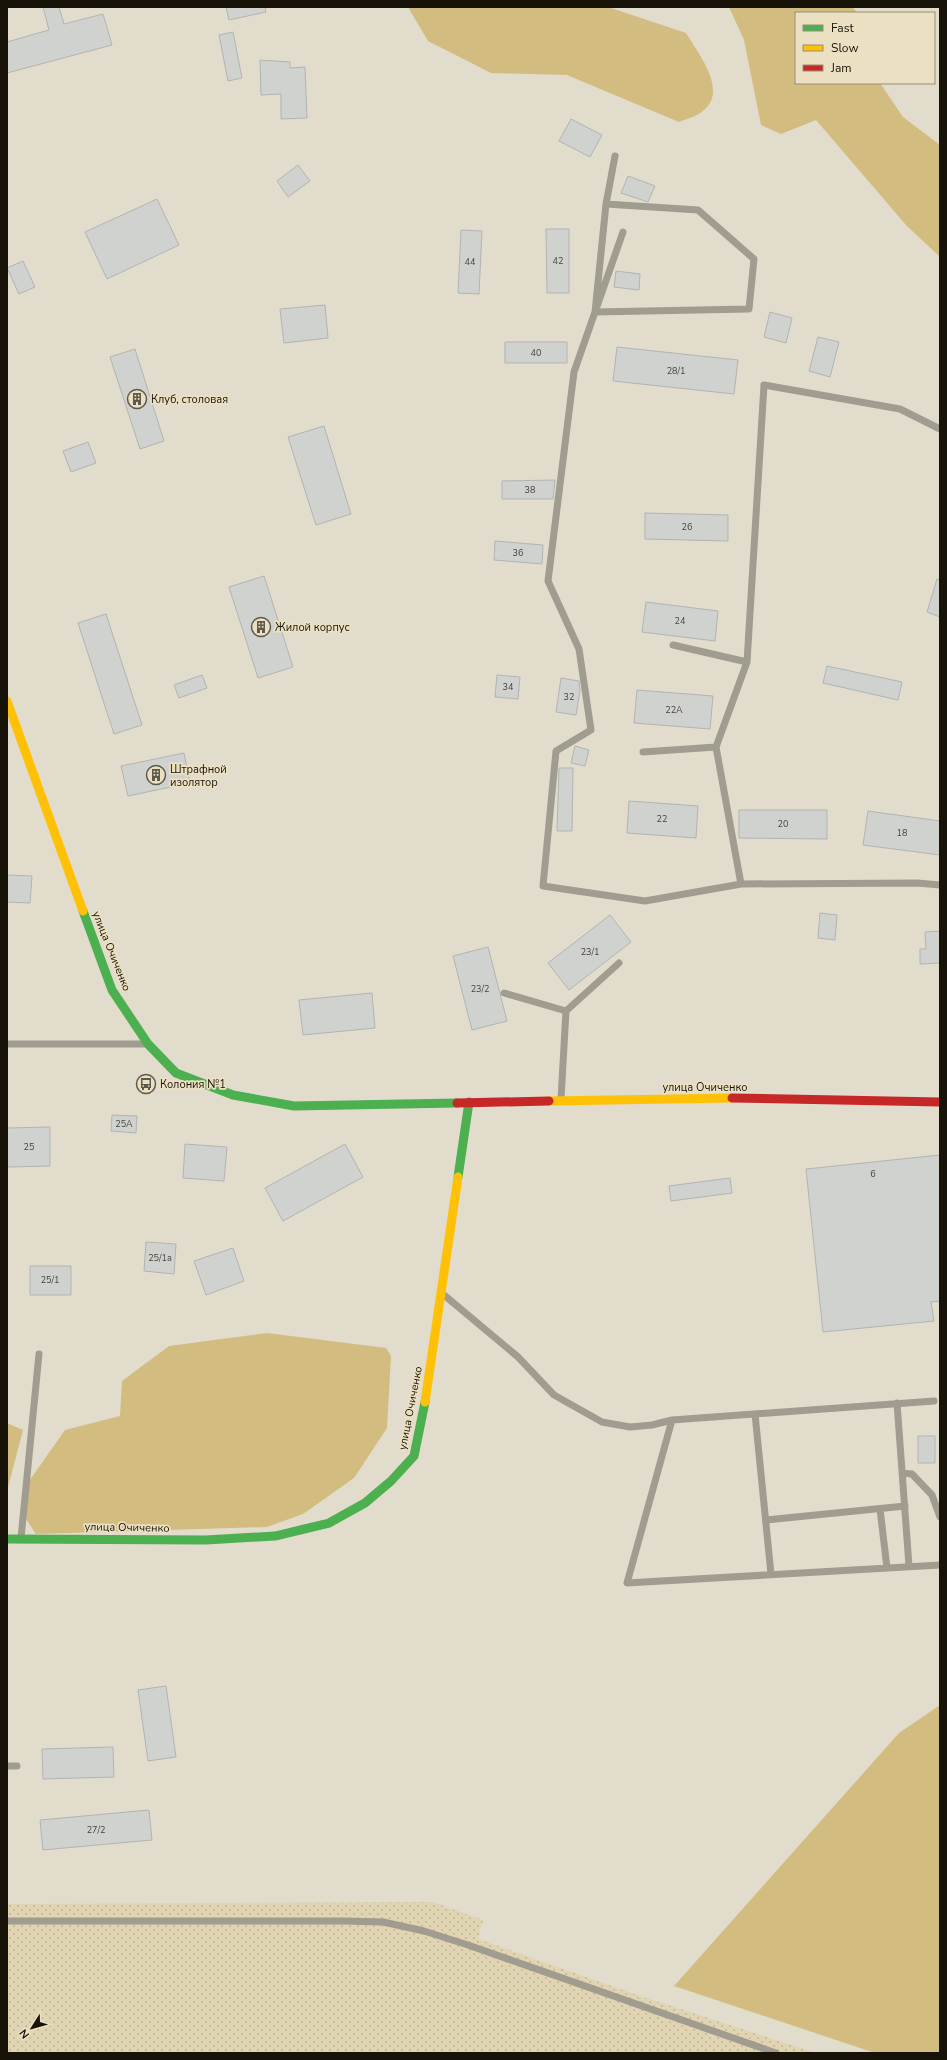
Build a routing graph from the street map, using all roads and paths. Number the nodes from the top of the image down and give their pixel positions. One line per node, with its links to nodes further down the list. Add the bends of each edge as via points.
1 (615, 156): 2 (lane)
2 (606, 204): 4 (lane); 4 (lane, via 698,210 754,259 749,309)
3 (623, 232): 4 (lane)
4 (595, 312): 11 (lane, via 574,372 548,581 579,649 591,730 556,751 543,886 645,902)
5 (940, 429): 7 (lane, via 900,409 764,385)
6 (673, 645): 7 (lane)
7 (746, 662): 9 (lane)
8 (7, 701): 17 (street, улица Очиченко, via 112,990)
9 (716, 747): 10 (lane); 11 (lane)
10 (643, 752)
11 (741, 884): 12 (lane)
12 (940, 885)
13 (619, 963): 15 (lane)
14 (504, 992): 15 (lane)
15 (566, 1011): 19 (lane)
16 (7, 1044): 17 (lane)
17 (148, 1044): 18 (street, улица Очиченко, via 176,1073 233,1095 271,1102 294,1106)
18 (469, 1102): 19 (street, улица Очиченко); 21 (street, улица Очиченко)
19 (561, 1102): 20 (street, улица Очиченко, via 721,1098)
20 (940, 1102)
21 (441, 1292): 26 (lane, via 518,1357 554,1395 602,1422 630,1427); 33 (street, улица Очиченко, via 414,1456 391,1481 365,1502 329,1523 275,1536 206,1540)
22 (39, 1354): 33 (lane)
23 (934, 1401): 24 (lane)
24 (897, 1404): 25 (lane); 27 (lane)
25 (755, 1414): 26 (lane); 31 (lane)
26 (672, 1420): 37 (lane, via 627,1583)
27 (902, 1473): 28 (lane); 30 (lane, via 912,1474 932,1495)
28 (905, 1506): 29 (lane); 35 (lane)
29 (880, 1508): 31 (lane); 36 (lane)
30 (940, 1517)
31 (766, 1520): 37 (lane)
32 (7, 1538): 33 (street, улица Очиченко)
33 (21, 1538)
34 (940, 1564): 35 (lane)
35 (909, 1566): 36 (lane)
36 (887, 1568): 37 (lane)
37 (771, 1574)
38 (7, 1766): 39 (lane)
39 (17, 1766)
40 (7, 1921): 41 (lane, via 383,1922 424,1931 468,1945)
41 (776, 2053)

